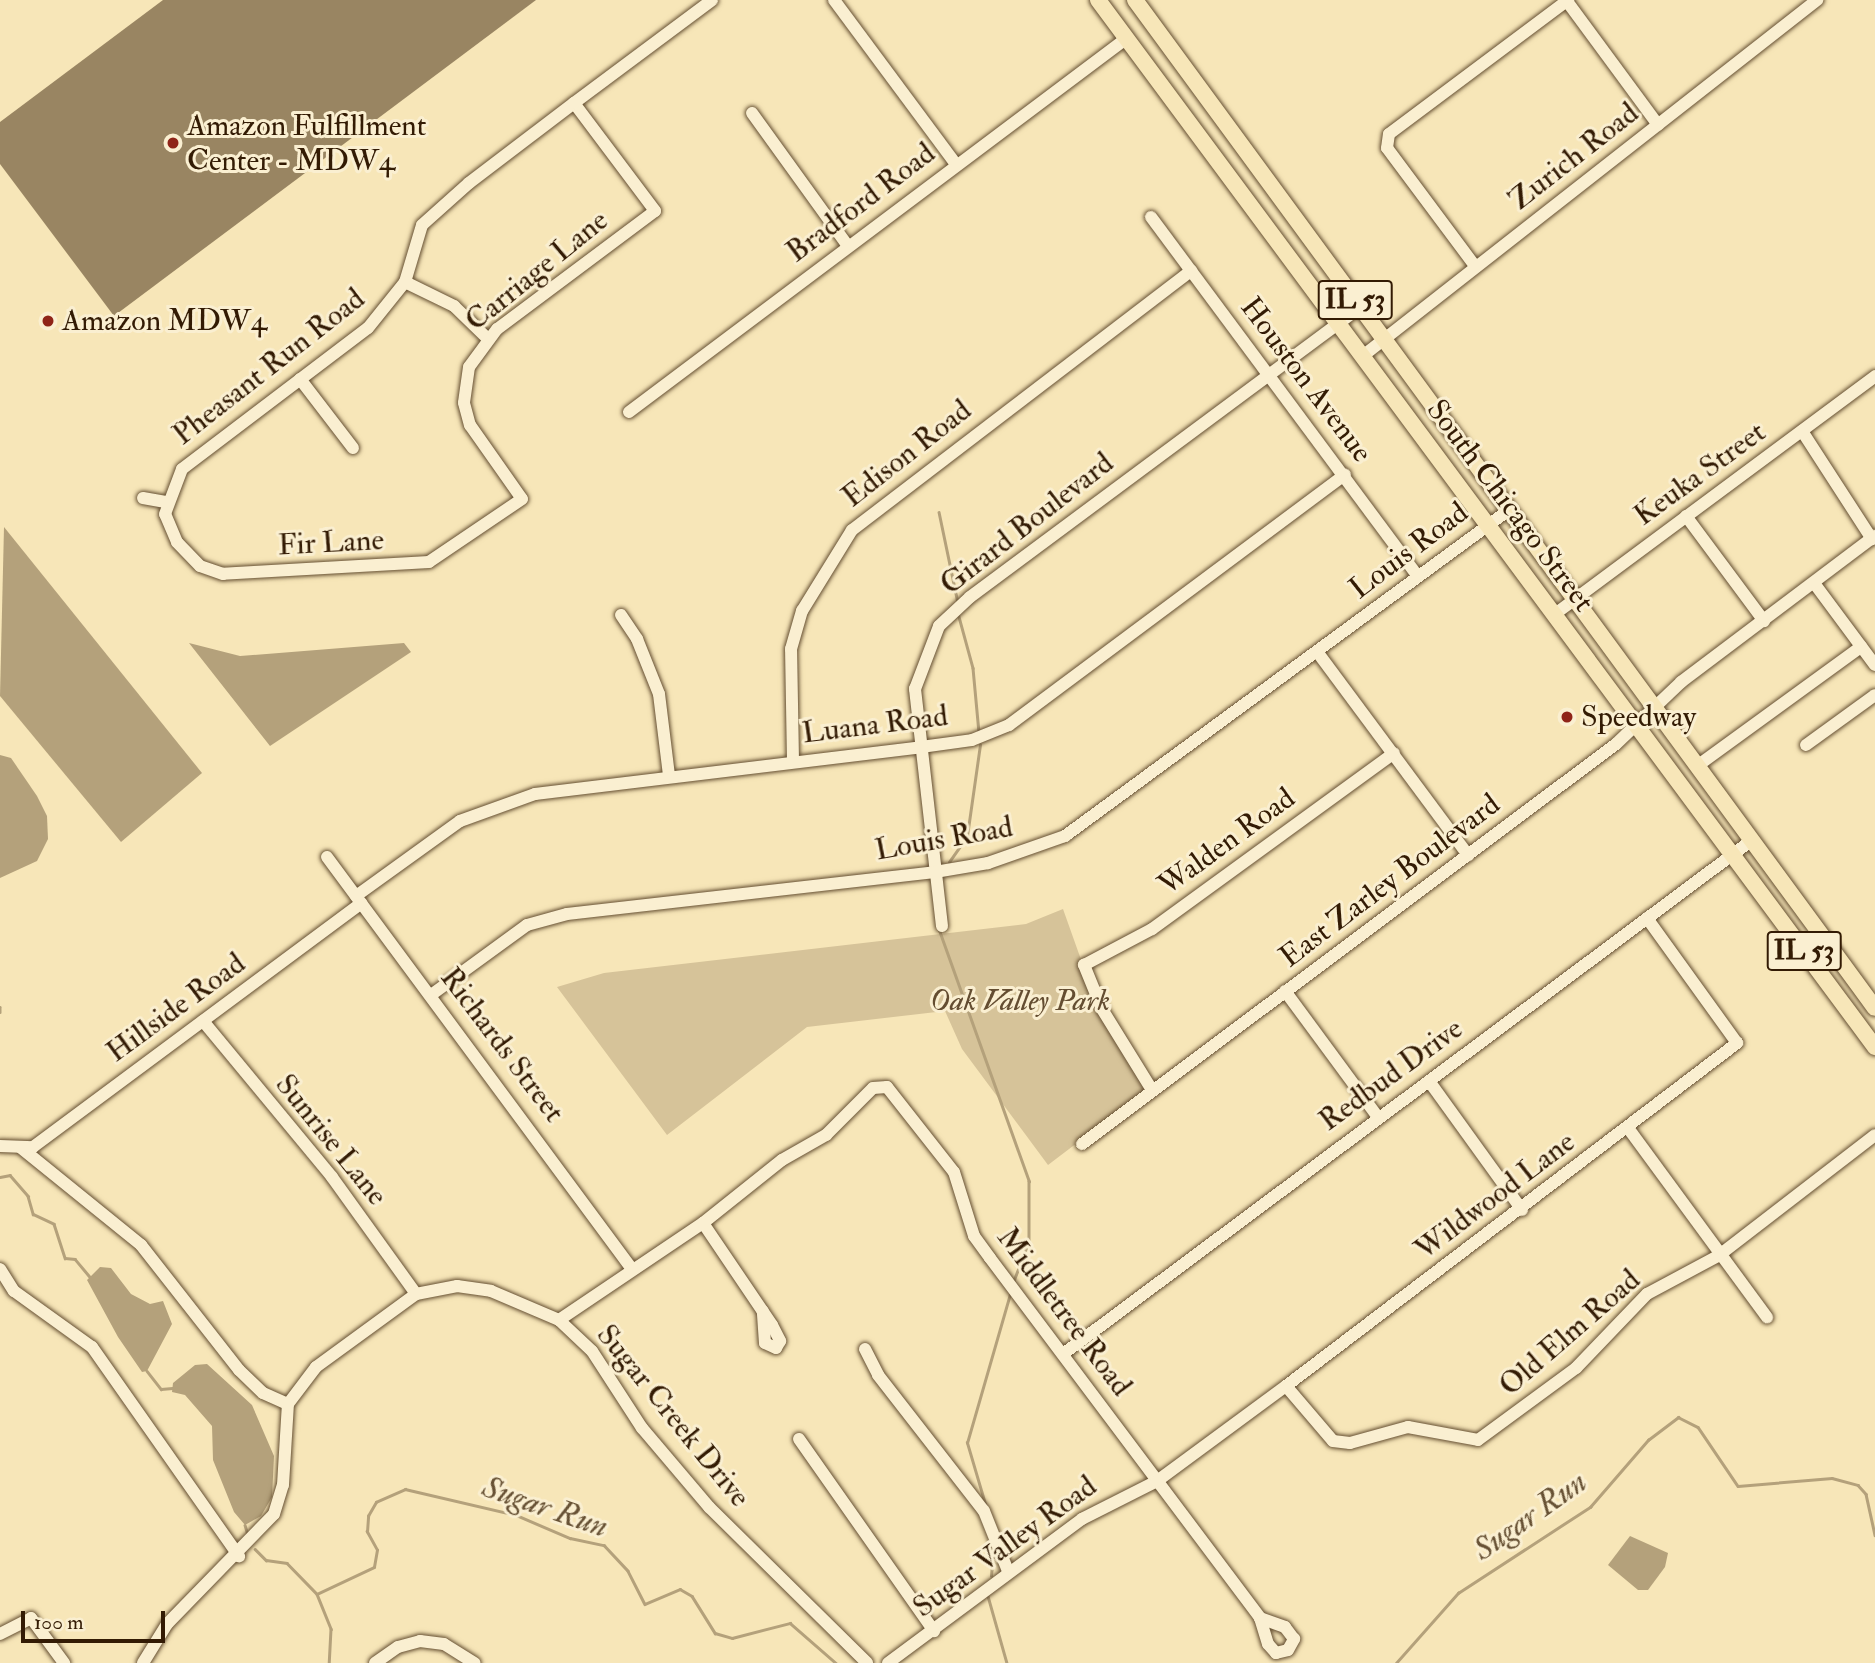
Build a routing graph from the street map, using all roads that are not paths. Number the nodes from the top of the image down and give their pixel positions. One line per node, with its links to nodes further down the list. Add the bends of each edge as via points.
1 (712, 0): 8 (street, Pheasant Run Road)
2 (834, 0): 11 (street)
3 (1098, 0): 7 (main road, South Chicago Street / IL 53)
4 (1135, 0): 17 (main road, South Chicago Street / IL 53)
5 (1567, 0): 10 (street); 14 (street, via 1389,134 1387,142)
6 (1817, 0): 10 (street, Zurich Road)
7 (1127, 38): 11 (street, Bradford Road); 18 (main road, South Chicago Street / IL 53)
8 (574, 103): 16 (street, Pheasant Run Road, via 422,225); 19 (street, Carriage Lane, via 655,211)
9 (752, 113): 13 (street)
10 (1658, 125): 14 (street, Zurich Road)
11 (956, 164): 13 (street, Bradford Road)
12 (1151, 216): 15 (street, Houston Avenue)
13 (848, 246): 25 (street, Bradford Road)
14 (1475, 266): 20 (street, Zurich Road)
15 (1191, 271): 22 (street, Houston Avenue); 51 (street, Edison Road, via 852,530 812,592 791,649)
16 (405, 282): 19 (street, via 454,306); 24 (street, Pheasant Run Road, via 368,328)
17 (1360, 307): 18 (street, Girard Boulevard); 20 (main road, South Chicago Street / IL 53)
18 (1339, 322): 21 (main road, South Chicago Street / IL 53); 22 (street, Girard Boulevard)
19 (488, 339): 30 (street, Carriage Lane, via 469,367 464,403 470,425)
20 (1384, 340): 21 (street, Zurich Road); 32 (main road, South Chicago Street / IL 53)
21 (1364, 355): 34 (main road, South Chicago Street / IL 53)
22 (1269, 373): 28 (street, Houston Avenue); 49 (street, Girard Boulevard, via 970,597 939,626 915,690)
23 (1875, 376): 26 (street, Keuka Street)
24 (300, 379): 27 (street); 31 (street, Pheasant Run Road, via 190,460)
25 (629, 412)
26 (1802, 431): 33 (street, Keuka Street); 35 (street)
27 (353, 448)
28 (1346, 475): 36 (street, Houston Avenue); 49 (street, Luana Road, via 1009,725 972,740)
29 (143, 498): 31 (street)
30 (522, 499): 31 (street, Fir Lane, via 429,562 223,574 188,556 170,528)
31 (166, 502)
32 (1509, 510): 34 (street, Louis Road); 38 (main road, South Chicago Street / IL 53)
33 (1686, 516): 38 (street, Keuka Street); 41 (street)
34 (1489, 524): 36 (street, Louis Road); 39 (main road, South Chicago Street / IL 53)
35 (1873, 537): 37 (street, East Zarley Boulevard)
36 (1418, 576): 43 (street, Louis Road)
37 (1814, 583): 41 (street, East Zarley Boulevard); 42 (street)
38 (1574, 600): 39 (street, Keuka Street); 46 (main road, South Chicago Street / IL 53)
39 (1555, 614): 47 (main road, South Chicago Street / IL 53)
40 (621, 615): 53 (street, via 637,639 659,694)
41 (1764, 621): 46 (street, East Zarley Boulevard, via 1681,682)
42 (1861, 647): 44 (street); 52 (street)
43 (1318, 653): 50 (street); 58 (street, Louis Road, via 1065,836 988,863)
44 (1875, 665)
45 (1875, 695): 48 (street)
46 (1655, 708): 47 (street, East Zarley Boulevard); 52 (main road, South Chicago Street / IL 53)
47 (1638, 724): 55 (street, East Zarley Boulevard); 56 (main road, South Chicago Street / IL 53)
48 (1806, 745)
49 (921, 747): 51 (street, Luana Road); 58 (street, Girard Boulevard)
50 (1394, 753): 55 (street); 68 (street, Walden Road, via 1152,929 1084,965 1108,1020)
51 (793, 761): 53 (street, Luana Road)
52 (1697, 766): 54 (main road, South Chicago Street / IL 53)
53 (669, 776): 59 (street, Luana Road, via 535,793 494,805 431,840)
54 (1752, 840): 56 (street, Redbud Drive); 64 (main road, South Chicago Street / IL 53)
55 (1468, 855): 62 (street, East Zarley Boulevard)
56 (1733, 855): 60 (street, Redbud Drive); 66 (main road, South Chicago Street / IL 53)
57 (327, 857): 59 (street, Richards Street)
58 (935, 872): 61 (street, Girard Boulevard); 63 (street, Louis Road, via 567,914 527,925)
59 (358, 900): 63 (street, Richards Street); 65 (street, Hillside Road)
60 (1647, 918): 67 (street, Redbud Drive); 70 (street, Wildwood Lane, via 1737,1043 1673,1087)
61 (942, 926)
62 (1285, 991): 68 (street, East Zarley Boulevard); 69 (street)
63 (431, 995): 79 (street, Richards Street)
64 (1875, 1008)
65 (203, 1021): 74 (street, Hillside Road, via 33,1147); 80 (street, Sunrise Lane, via 332,1177)
66 (1875, 1047)
67 (1429, 1081): 69 (street, Redbud Drive); 75 (street)
68 (1152, 1090): 72 (street, East Zarley Boulevard)
69 (1378, 1117): 85 (street, Redbud Drive)
70 (1628, 1129): 75 (street, Wildwood Lane); 77 (street)
71 (1875, 1135): 77 (street, Old Elm Road)
72 (1082, 1144)
73 (0, 1146): 74 (street)
74 (20, 1147): 87 (street, via 141,1245 239,1370 263,1393)
75 (1522, 1210): 86 (street, Wildwood Lane)
76 (703, 1223): 79 (street, Middletree Road); 81 (street); 85 (street, Middletree Road, via 782,1160 826,1135 873,1088 887,1087 954,1172 974,1236)
77 (1718, 1256): 82 (street); 86 (street, Old Elm Road, via 1647,1294 1576,1368 1478,1440 1408,1427 1350,1443 1333,1441)
78 (0, 1269): 90 (street, via 14,1291 92,1347)
79 (632, 1269): 83 (street, Middletree Road)
80 (416, 1294): 83 (street, Sugar Creek Drive, via 457,1286 491,1291); 87 (street, Sugar Creek Drive, via 316,1367)
81 (763, 1311)
82 (1767, 1317)
83 (558, 1320): 99 (street, Sugar Creek Drive, via 592,1351 642,1428 709,1507)
84 (865, 1349): 91 (street, via 878,1375 984,1511)
85 (1063, 1354): 89 (street, Middletree Road)
86 (1286, 1386): 89 (street, Wildwood Lane)
87 (288, 1404): 90 (street, via 284,1485 274,1514)
88 (799, 1439): 93 (street)
89 (1157, 1481): 91 (street, Sugar Valley Road, via 1124,1493); 92 (street, Middletree Road)
90 (239, 1556): 96 (street, via 167,1624)
91 (1007, 1571): 93 (street, Sugar Valley Road)
92 (1260, 1618)
93 (934, 1631): 100 (street, Sugar Valley Road)
94 (0, 1634): 95 (street, via 31,1618)
95 (64, 1663)
96 (144, 1663)
97 (375, 1663): 98 (street, via 398,1647 420,1641 444,1644)
98 (475, 1663)
99 (867, 1663)
100 (888, 1663)

